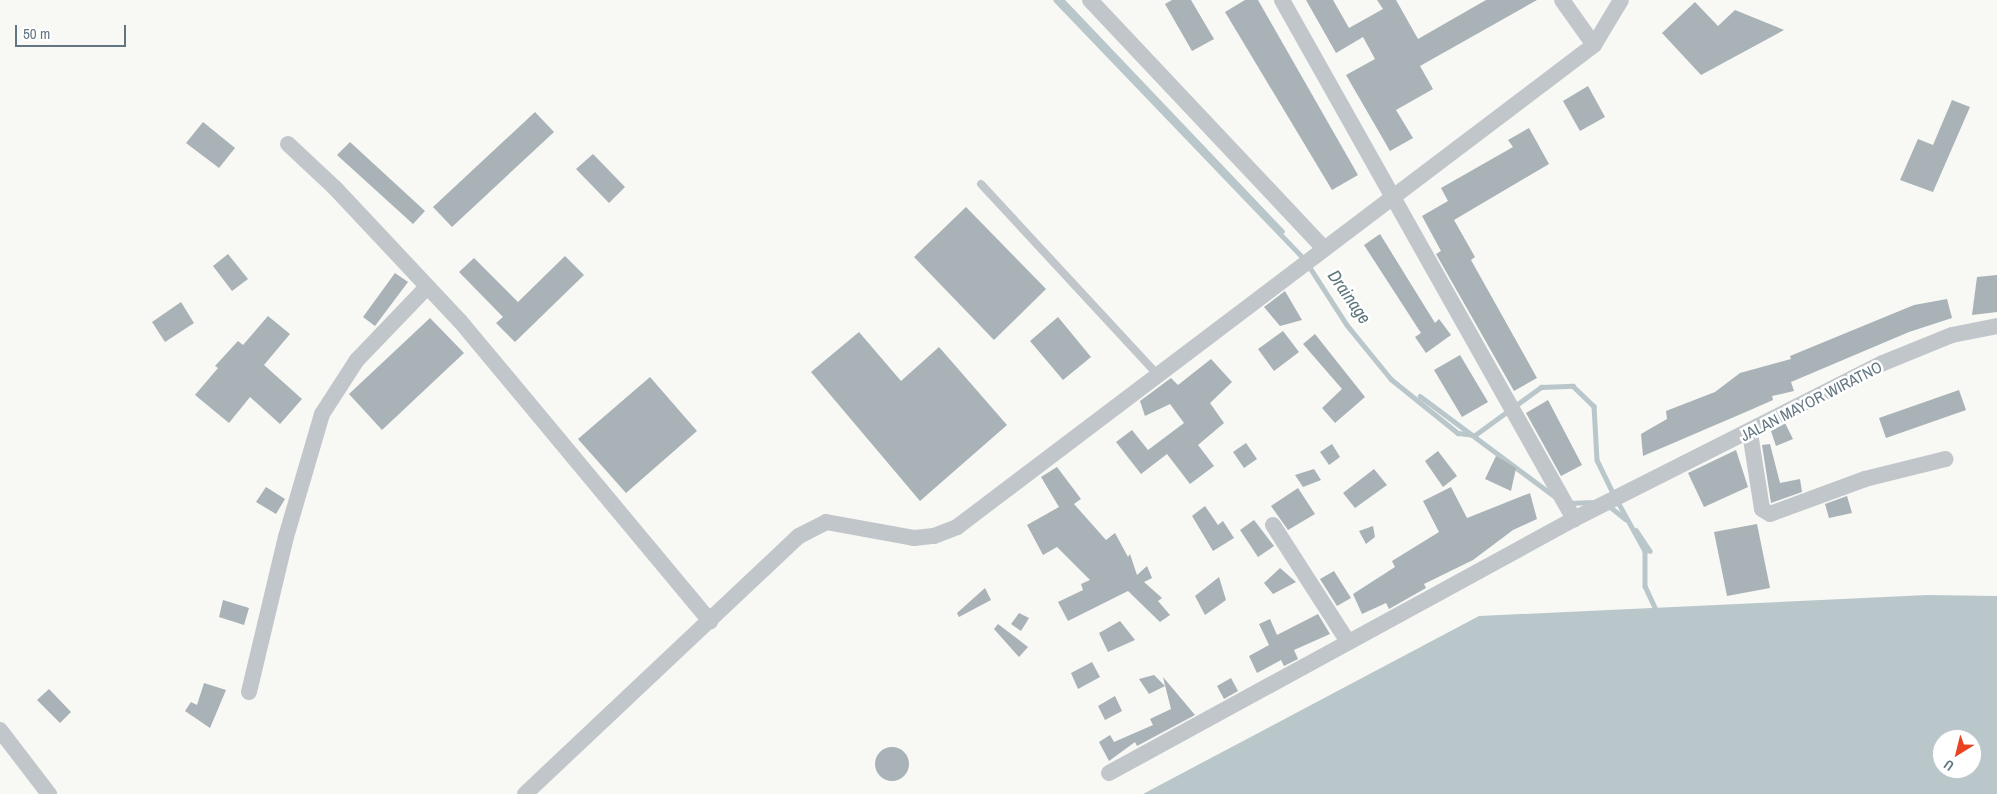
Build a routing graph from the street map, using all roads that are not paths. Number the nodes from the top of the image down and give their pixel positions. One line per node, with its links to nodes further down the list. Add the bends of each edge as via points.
1 (1090, 0): 9 (street)
2 (1282, 0): 8 (street)
3 (1562, 0): 5 (street)
4 (1621, 0): 5 (street)
5 (1594, 45): 8 (street)
6 (288, 144): 10 (street, via 336,188)
7 (980, 184): 12 (lane)
8 (1394, 193): 9 (street); 15 (street, via 1515,420)
9 (1318, 252): 12 (street)
10 (427, 287): 17 (street, via 460,321); 19 (street, via 357,360 322,414 286,537)
11 (1997, 326): 13 (street, JALAN MAYOR WIRATNO, via 1952,334 1883,363)
12 (1157, 374): 17 (street, via 957,527 934,536 914,538 838,523 811,528)
13 (1750, 433): 14 (street, via 1762,509 1770,514 1865,479); 15 (street, JALAN MAYOR WIRATNO)
14 (1946, 459)
15 (1574, 519): 18 (street, JALAN MAYOR WIRATNO)
16 (1273, 525): 18 (street)
17 (710, 621): 23 (street)
18 (1348, 642): 21 (street, JALAN MAYOR WIRATNO)
19 (250, 692)
20 (0, 730): 22 (street)
21 (1109, 773)
22 (49, 794)
23 (525, 794)

